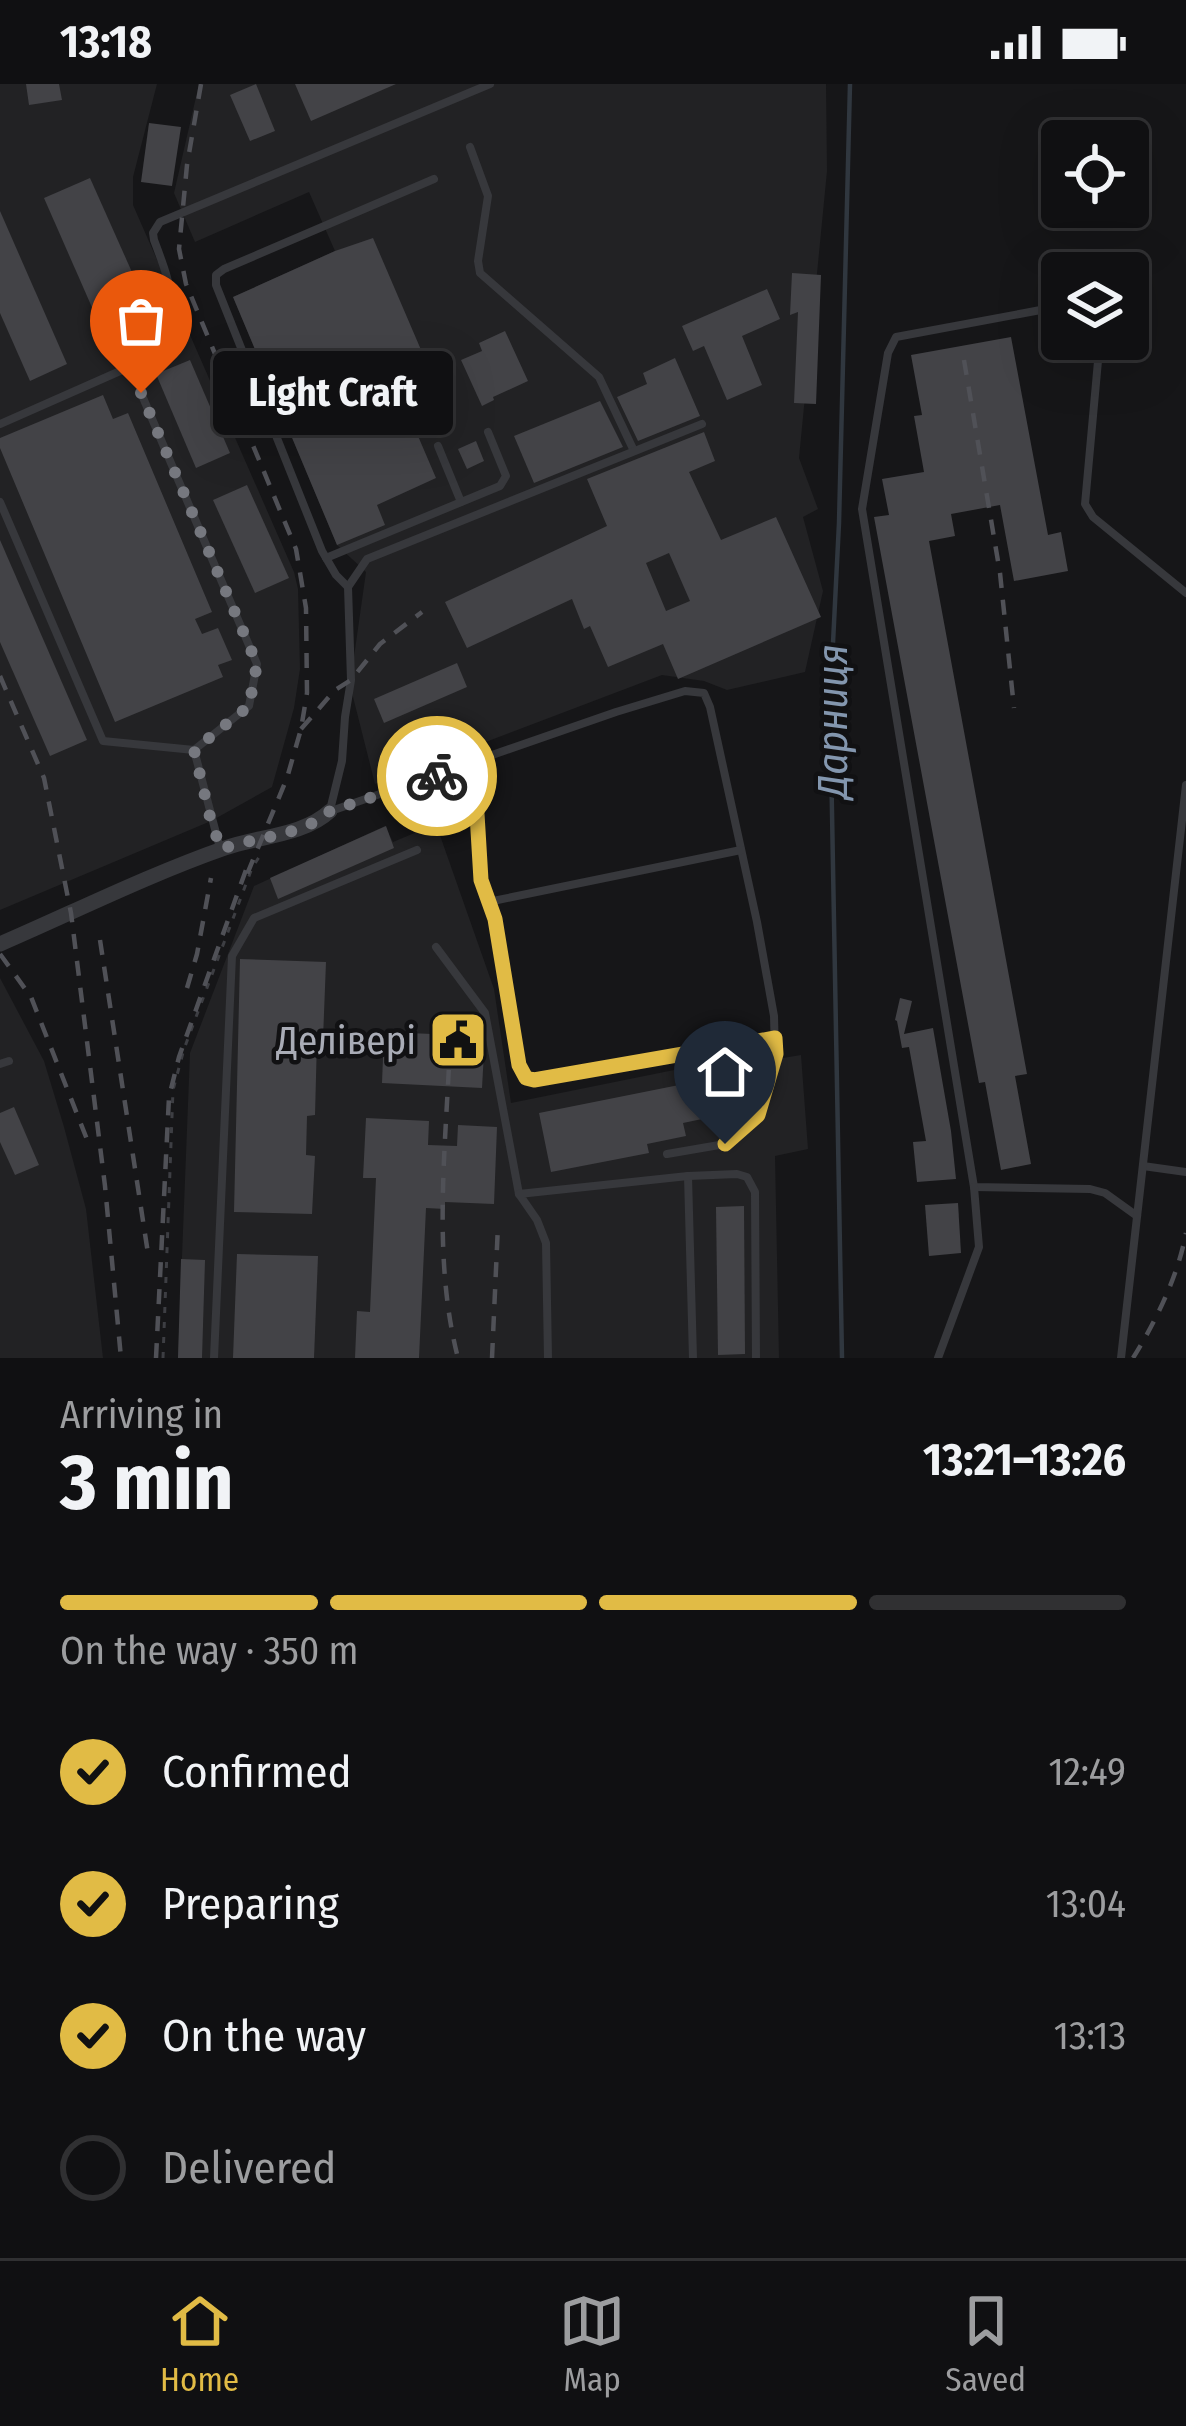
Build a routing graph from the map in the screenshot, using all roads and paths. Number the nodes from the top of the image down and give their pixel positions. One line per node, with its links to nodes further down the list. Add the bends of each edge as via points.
1 (490, 84): 7 (lane, via 160,222 154,240 173,308 154,348 136,364)
2 (470, 147): 11 (lane, via 488,196 481,273 598,377)
3 (434, 179): 14 (lane, via 216,275)
4 (1041, 310): 35 (lane, via 896,337 862,509)
5 (1098, 360): 16 (lane, via 1088,511)
6 (141, 393): 17 (lane, via 257,664 249,706)
7 (0, 424)
8 (702, 424): 11 (lane)
9 (488, 432): 13 (lane, via 505,482)
10 (438, 446): 13 (lane)
11 (634, 452): 15 (lane, via 367,559)
12 (0, 502): 17 (lane, via 103,741)
13 (461, 502): 14 (lane)
14 (326, 558): 15 (lane)
15 (348, 587): 20 (lane, via 351,680)
16 (1186, 592)
17 (194, 750): 22 (lane)
18 (469, 765): 20 (lane); 24 (lane, via 685,691 704,693); 25 (lane)
19 (1186, 785): 32 (lane)
20 (330, 811): 21 (street)
21 (274, 835): 22 (street); 38 (path, via 252,868 173,1090)
22 (221, 849): 26 (street)
23 (417, 850): 39 (lane, via 254,918 232,956)
24 (741, 850): 25 (lane); 28 (lane)
25 (488, 902): 28 (lane, via 526,1078)
26 (0, 942)
27 (436, 947): 36 (lane, via 485,1013)
28 (775, 1038): 29 (lane)
29 (766, 1084): 30 (lane); 31 (lane, via 758,1115 725,1144)
30 (710, 1097)
31 (667, 1154)
32 (1143, 1166): 33 (lane); 37 (lane)
33 (1186, 1172)
34 (688, 1176): 36 (lane); 41 (lane); 42 (lane, via 737,1174 752,1183)
35 (974, 1187): 37 (lane, via 1090,1189); 43 (lane, via 979,1246)
36 (519, 1194): 40 (lane, via 546,1243)
37 (1137, 1216): 44 (lane)
38 (163, 1358)
39 (214, 1358)
40 (548, 1358)
41 (693, 1358)
42 (756, 1358)
43 (938, 1358)
44 (1121, 1358)

